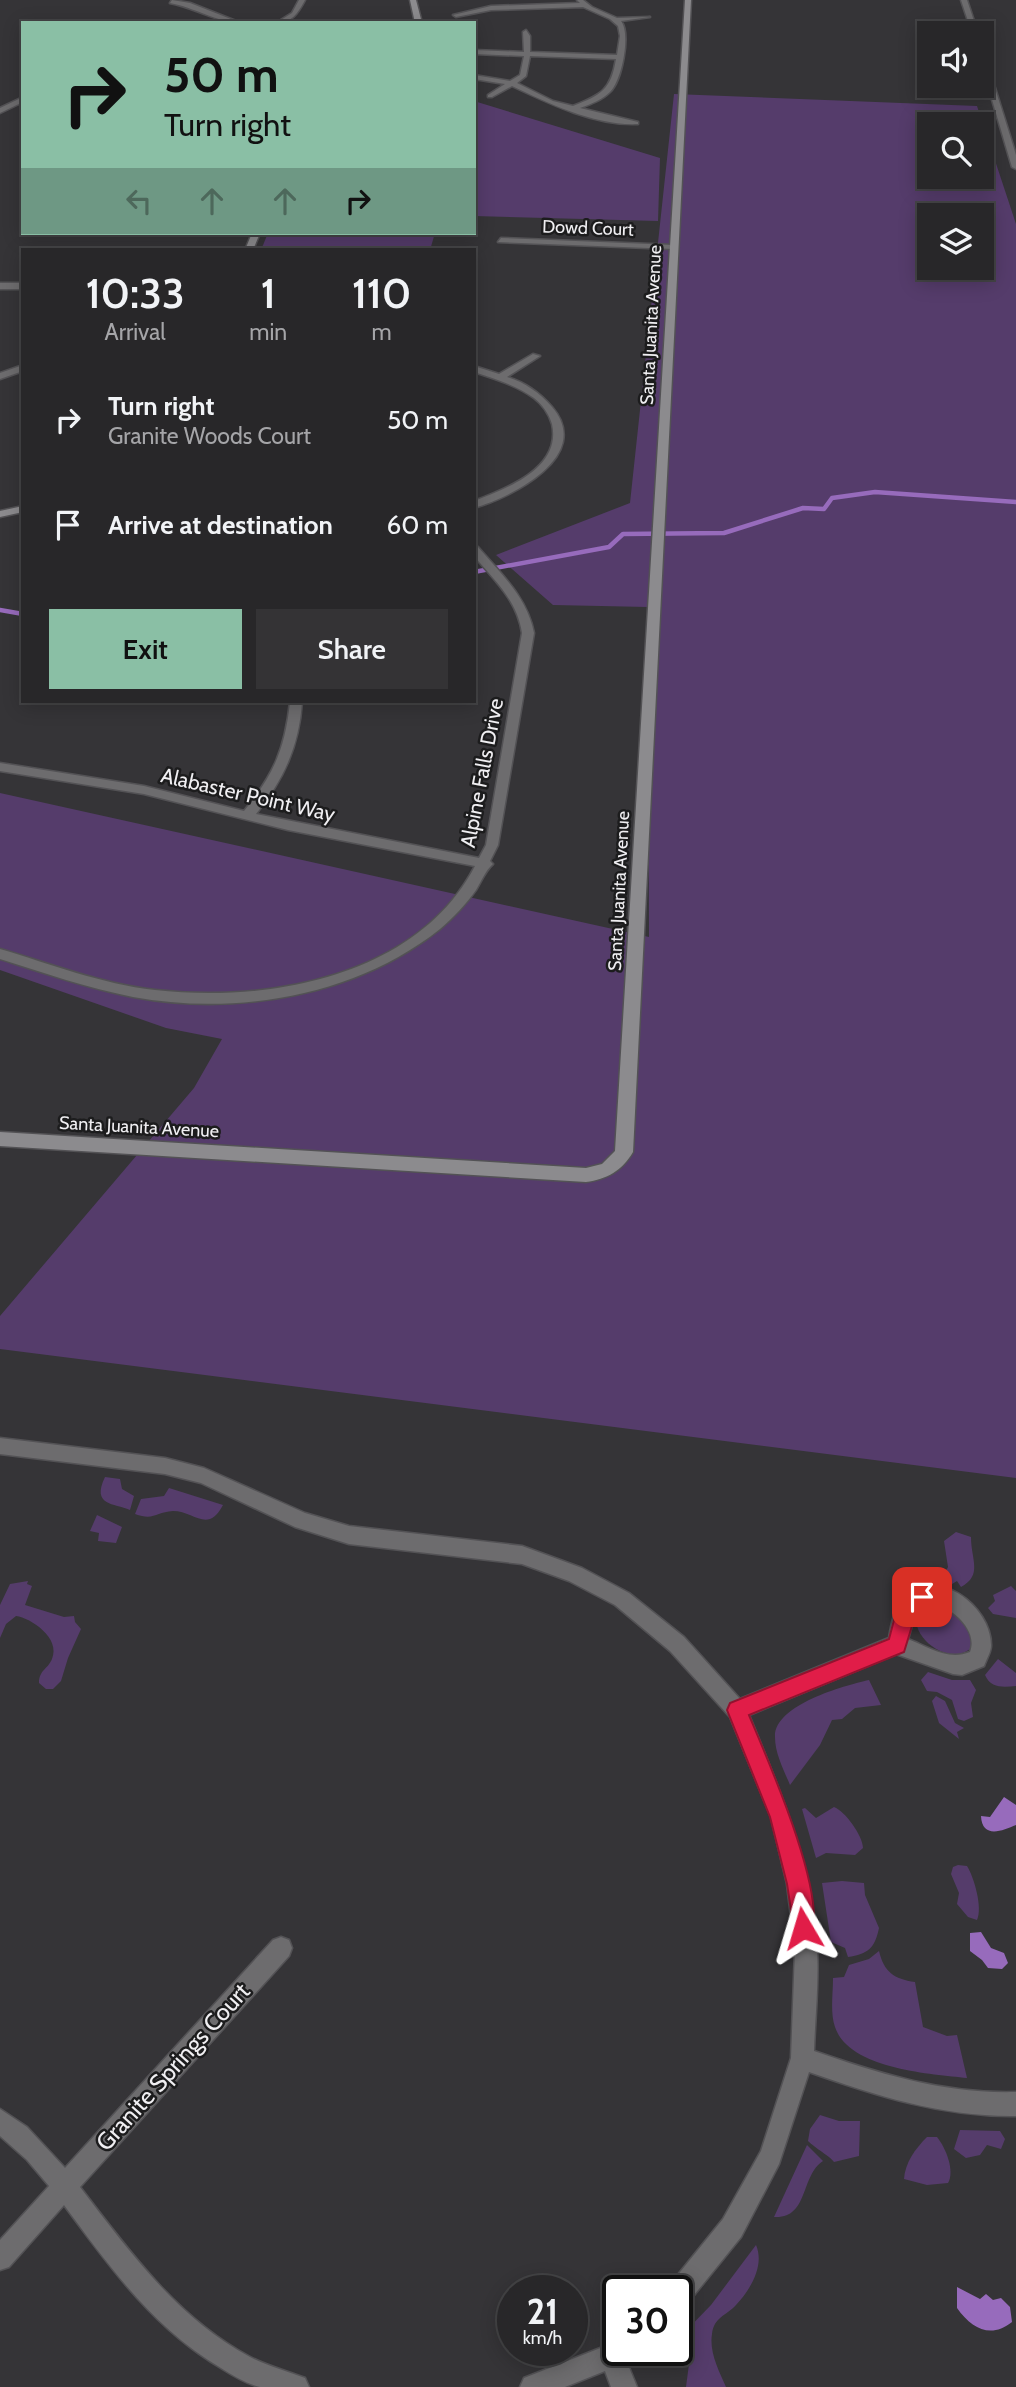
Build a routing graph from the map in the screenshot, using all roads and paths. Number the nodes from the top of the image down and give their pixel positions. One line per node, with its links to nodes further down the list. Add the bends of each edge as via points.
1 (302, 0): 11 (street, via 294,14)
2 (413, 0): 12 (street)
3 (688, 0): 28 (street, Santa Juanita Avenue)
4 (964, 0): 13 (street)
5 (172, 2): 10 (street)
6 (582, 3): 7 (street, via 491,8); 9 (street)
7 (456, 15)
8 (647, 17): 9 (street)
9 (615, 20): 17 (street, via 623,29)
10 (233, 21)
11 (282, 21)
12 (418, 21)
13 (971, 21)
14 (526, 32): 16 (street)
15 (476, 52): 16 (street)
16 (526, 55): 17 (street); 19 (street, via 523,76)
17 (619, 57): 23 (street, via 612,88)
18 (476, 77): 19 (street)
19 (512, 83): 20 (street); 23 (street)
20 (490, 96)
21 (994, 96): 26 (street)
22 (21, 101): 24 (street)
23 (573, 109): 25 (street)
24 (0, 111)
25 (636, 123)
26 (1016, 167)
27 (501, 240): 28 (street, Dowd Court)
28 (674, 247): 45 (street, Santa Juanita Avenue, via 624,1152 619,1161 586,1175)
29 (0, 286): 30 (street)
30 (21, 286)
31 (536, 356): 35 (street)
32 (21, 369): 34 (street)
33 (476, 370): 35 (street)
34 (0, 376)
35 (500, 376): 36 (street, via 531,391 551,409 558,424 559,445 547,466 529,480)
36 (476, 504)
37 (21, 509): 38 (street)
38 (0, 514)
39 (476, 552): 43 (street, Alpine Falls Drive, via 515,594 528,633)
40 (296, 703): 42 (street, via 287,760)
41 (0, 767): 42 (street, Alabaster Point Way, via 144,790)
42 (248, 815): 43 (street, Alabaster Point Way)
43 (486, 863): 44 (street, Alpine Falls Drive, via 471,889 443,919 396,953 332,980 274,994 199,999 155,996)
44 (0, 954)
45 (0, 1139)
46 (0, 1446): 48 (street, via 178,1469 204,1476 302,1521 349,1535 522,1555 575,1574 622,1599 677,1644)
47 (897, 1645): 47 (street, via 961,1665 974,1662 986,1643 984,1628 968,1608 935,1595 913,1602); 48 (street)
48 (737, 1710): 50 (street, via 781,1817 798,1884 806,1950)
49 (281, 1948): 53 (street, Granite Springs Court)
50 (802, 2058): 51 (street, via 890,2089 988,2106); 55 (street, via 771,2156 732,2228)
51 (1016, 2104)
52 (0, 2121): 53 (street)
53 (66, 2186): 54 (street, Granite Springs Court); 58 (street, via 121,2261 174,2319 242,2366)
54 (0, 2258)
55 (693, 2276)
56 (602, 2358): 59 (street)
57 (618, 2366): 60 (street)
58 (296, 2387)
59 (533, 2387)
60 (624, 2387)

